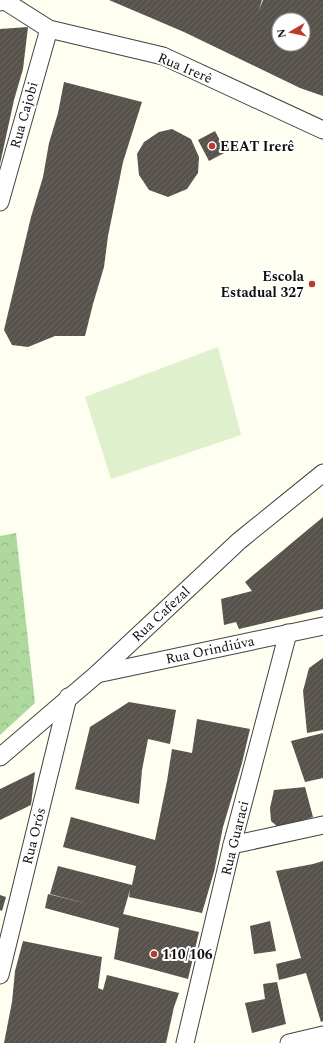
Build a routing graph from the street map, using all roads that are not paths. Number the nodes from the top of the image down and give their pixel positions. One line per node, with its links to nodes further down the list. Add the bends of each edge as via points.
1 (0, 2): 2 (street, Rua Irerê, via 5,1)
2 (49, 29): 3 (street, Rua Irerê, via 163,56); 4 (street, Rua Cajobi)
3 (323, 130)
4 (0, 202)
5 (323, 473): 8 (street, Rua Cafezal, via 239,541)
6 (323, 626): 7 (street, Rua Orindiúva)
7 (288, 633): 8 (street, Rua Orindiúva); 12 (street, Rua Guaraci)
8 (96, 674): 9 (street, Rua Cafezal)
9 (68, 698): 10 (street, Rua Cafezal); 13 (street, Rua Orós)
10 (0, 757)
11 (323, 825): 12 (street)
12 (232, 845): 15 (street, Rua Guaraci)
13 (0, 976)
14 (323, 1035): 16 (street)
15 (185, 1043)
16 (290, 1043)

